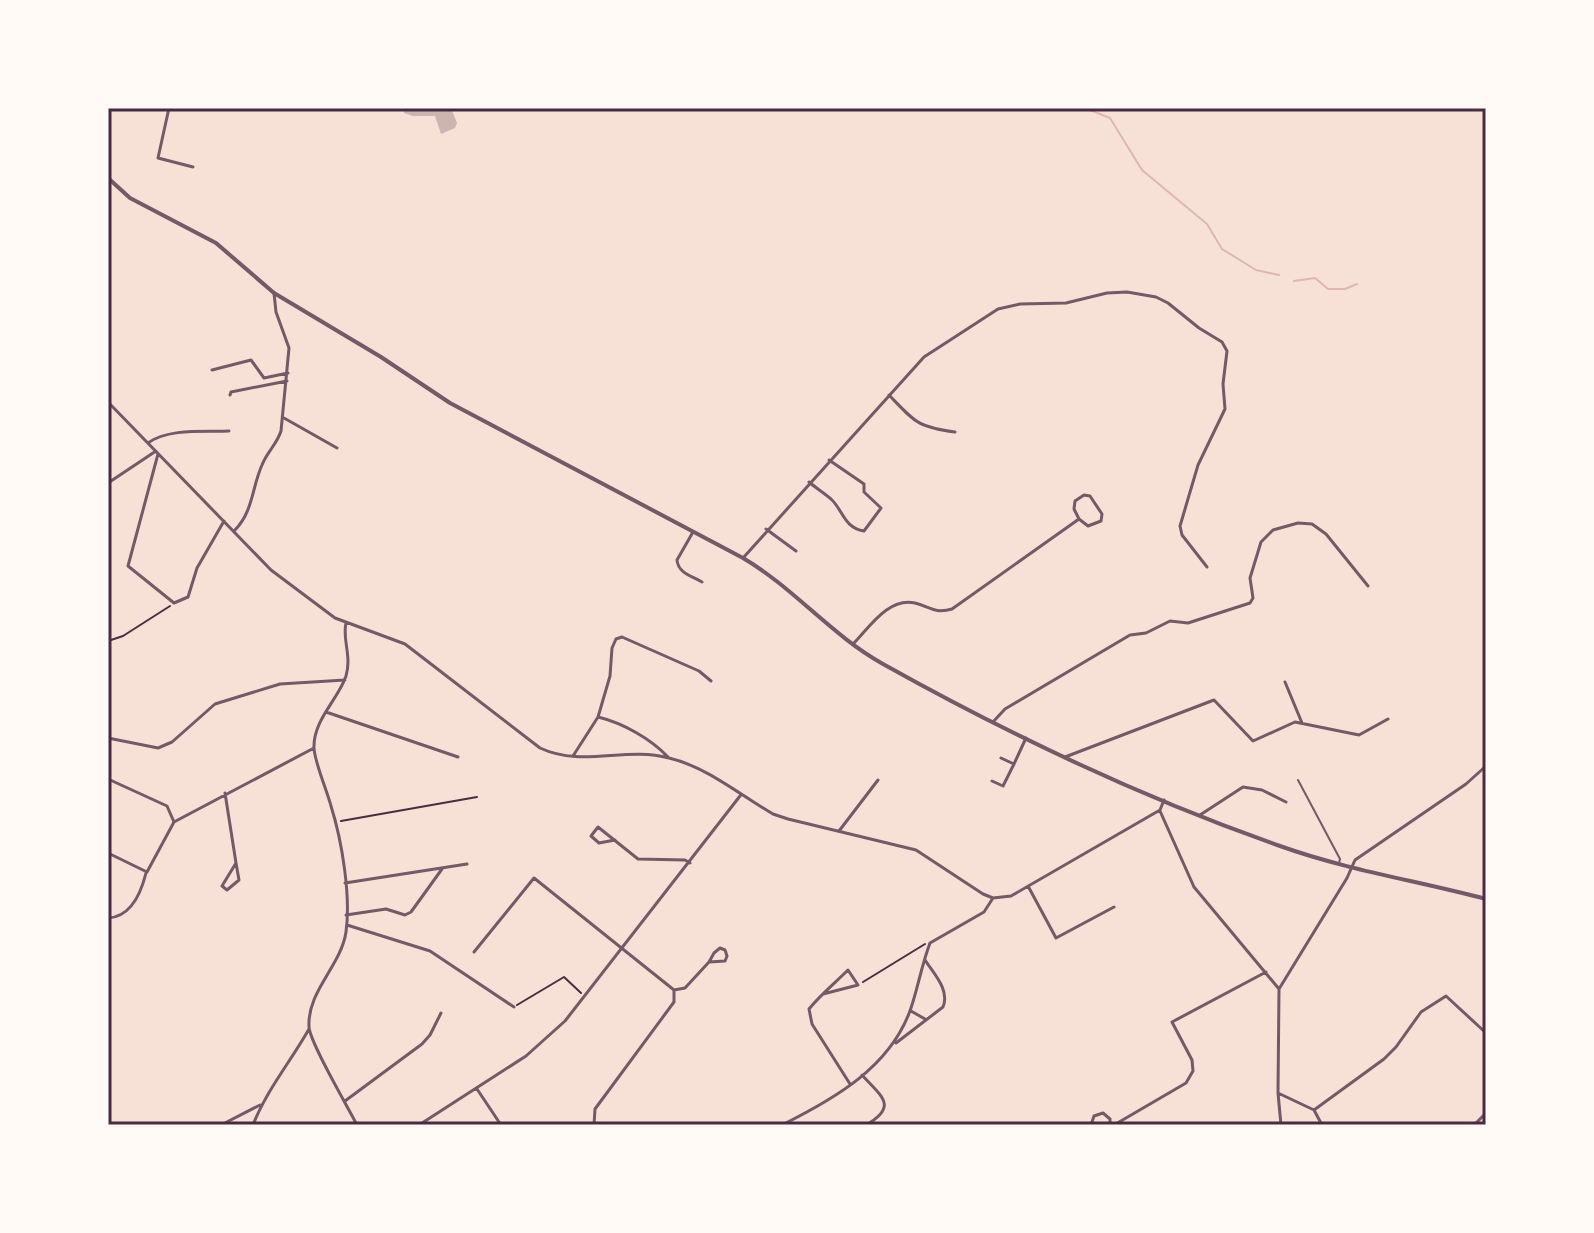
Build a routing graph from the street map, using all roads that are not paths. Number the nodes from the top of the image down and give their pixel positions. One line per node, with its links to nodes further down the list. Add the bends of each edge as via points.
1 (169, 108): 2 (street, via 158,158)
2 (193, 167)
3 (108, 178): 4 (street, via 130,198 216,243)
4 (274, 293): 6 (street, via 289,348); 24 (street, via 450,403)
5 (212, 370): 6 (street, via 251,360 264,378)
6 (288, 373): 7 (street)
7 (287, 381): 8 (street); 11 (street)
8 (230, 395)
9 (889, 395): 13 (street, via 916,423); 17 (street); 27 (street, via 924,357 998,309 1107,293 1141,293 1168,303 1227,351 1225,409 1198,465 1180,526)
10 (108, 402): 14 (street)
11 (283, 418): 15 (street); 23 (street, via 248,514)
12 (229, 431): 14 (street, via 184,433)
13 (955, 432)
14 (148, 443): 16 (street)
15 (337, 448)
16 (157, 453): 19 (street); 21 (street); 21 (street, via 128,566 174,603 182,602)
17 (829, 460): 18 (street); 18 (street, via 864,484 864,492 881,508 864,531 840,515 835,502)
18 (809, 482): 22 (street)
19 (108, 483)
20 (1079, 519): 20 (street, via 1075,501 1090,496 1101,521 1088,526); 31 (street, via 952,609 932,611 914,603 890,606)
21 (224, 521): 23 (street)
22 (766, 529): 25 (street); 26 (street)
23 (234, 531): 30 (street, via 271,570)
24 (693, 532): 26 (street); 28 (street, via 677,560 681,570)
25 (796, 551)
26 (743, 558): 31 (street, via 785,585)
27 (1207, 567)
28 (702, 582)
29 (1368, 586): 38 (street, via 1312,524 1273,530 1261,542 1250,578 1250,603 1130,635 1005,709)
30 (346, 623): 32 (street); 44 (street, via 405,644 540,748)
31 (853, 644): 38 (street)
32 (345, 680): 35 (street); 40 (street, via 280,684 215,704 158,748)
33 (711, 681): 36 (street, via 622,637 612,648)
34 (1285, 682): 39 (street)
35 (326, 712): 42 (street); 43 (street)
36 (598, 717): 44 (street); 45 (street, via 659,747)
37 (1388, 719): 39 (street, via 1359,735)
38 (993, 722): 41 (street)
39 (1302, 723): 46 (street, via 1253,741 1214,700)
40 (108, 738)
41 (1026, 738): 46 (street); 48 (street)
42 (314, 748): 54 (street); 71 (street, via 336,823)
43 (458, 757)
44 (573, 757): 45 (street)
45 (668, 757): 55 (street)
46 (1065, 757): 56 (street)
47 (1001, 758): 48 (street)
48 (1014, 764): 53 (street, via 1003,786)
49 (1486, 766): 69 (street)
50 (108, 779): 60 (street, via 167,806)
51 (878, 780): 61 (street)
52 (1298, 780): 67 (street)
53 (992, 781)
54 (225, 793): 60 (street); 64 (street)
55 (741, 795): 61 (street, via 788,819); 65 (street)
56 (1164, 800): 58 (street); 59 (street)
57 (1286, 802): 59 (street, via 1243,787)
58 (1160, 810): 72 (street); 83 (street, via 1194,887)
59 (1200, 815): 67 (street)
60 (174, 822): 70 (street)
61 (839, 831): 73 (street, via 916,850)
62 (615, 840): 62 (street, via 598,827 591,836 599,843); 65 (street, via 638,859)
63 (108, 853): 70 (street)
64 (236, 863): 64 (street, via 222,886 227,890 239,880)
65 (690, 863): 79 (street)
66 (467, 864): 68 (street)
67 (1339, 864): 69 (street)
68 (443, 867): 71 (street); 76 (street, via 405,915 386,909)
69 (1350, 867): 74 (street); 84 (street)
70 (147, 872): 77 (street, via 131,908)
71 (345, 883): 76 (street)
72 (1028, 886): 73 (street); 75 (street, via 1056,938)
73 (993, 898): 81 (street, via 984,912 930,943)
74 (1486, 899)
75 (1114, 907)
76 (346, 915): 78 (street)
77 (108, 918)
78 (346, 925): 87 (street, via 430,951); 91 (street, via 339,956 312,1006)
79 (622, 948): 80 (street, via 534,878); 85 (street); 96 (street, via 565,1021)
80 (474, 952)
81 (924, 959): 88 (street); 90 (street, via 946,996 943,1007)
82 (709, 962): 82 (street, via 725,961 725,950 720,948); 85 (street, via 685,988)
83 (1266, 972): 84 (street); 111 (street, via 1172,1022 1193,1071 1186,1083)
84 (1279, 989): 97 (street)
85 (674, 990): 107 (street, via 674,1002 595,1109)
86 (823, 994): 86 (street, via 848,970 858,985); 95 (street, via 812,1005 812,1024)
87 (514, 1007)
88 (911, 1011): 90 (street); 93 (street)
89 (441, 1013): 98 (street, via 422,1044)
90 (926, 1020): 93 (street)
91 (309, 1029): 98 (street); 99 (street)
92 (1486, 1033): 100 (street, via 1446,996 1421,1012 1384,1059)
93 (893, 1045): 94 (street)
94 (862, 1075): 95 (street); 109 (street, via 885,1106 883,1114)
95 (850, 1084): 108 (street)
96 (477, 1089): 105 (street); 106 (street)
97 (1278, 1093): 100 (street); 112 (street)
98 (345, 1101): 104 (street)
99 (261, 1105): 102 (street); 103 (street)
100 (1314, 1110): 113 (street)
101 (1486, 1113): 114 (street)
102 (221, 1125)
103 (253, 1125)
104 (357, 1125)
105 (419, 1125)
106 (501, 1125)
107 (594, 1125)
108 (782, 1125)
109 (866, 1125)
110 (1091, 1125): 111 (street, via 1094,1116 1103,1113)
111 (1112, 1125)
112 (1281, 1125)
113 (1322, 1125)
114 (1474, 1125)

